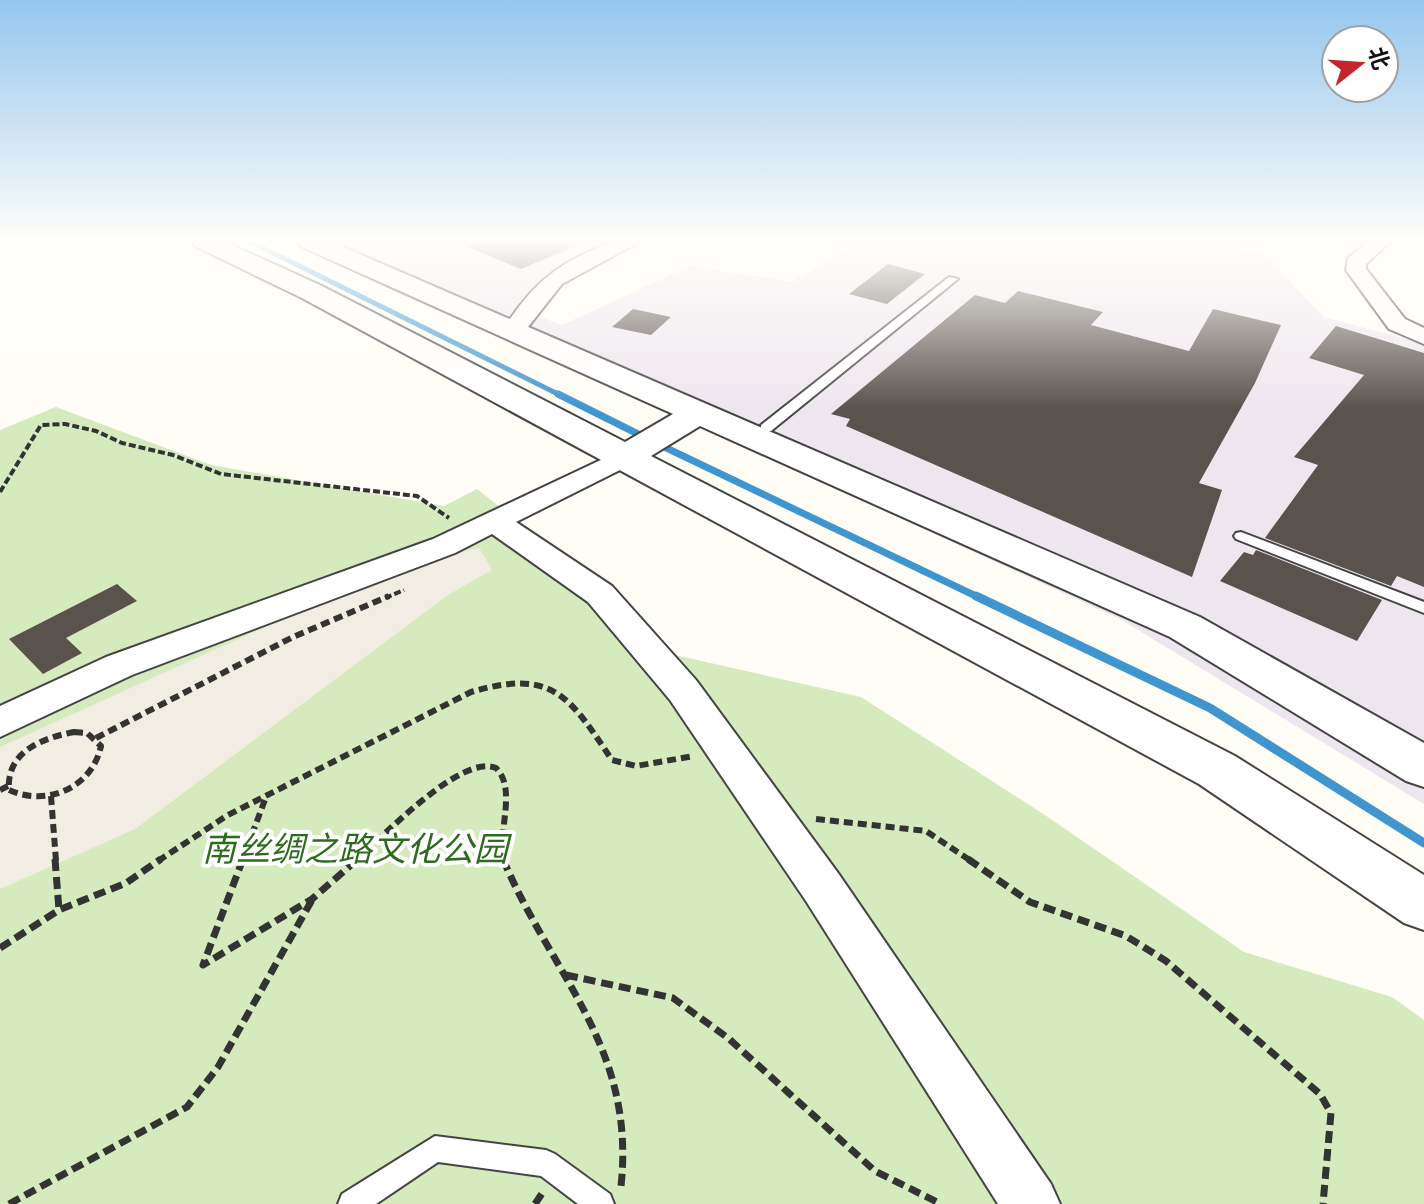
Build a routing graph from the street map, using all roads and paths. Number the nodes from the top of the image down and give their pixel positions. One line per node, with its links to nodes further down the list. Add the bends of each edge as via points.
1 (322, 297): 9 (street)
2 (445, 297): 7 (street)
3 (452, 297): 7 (street)
4 (534, 297): 7 (street)
5 (930, 297): 11 (lane)
6 (1377, 297): 8 (street, via 1397,324)
7 (513, 325): 9 (street); 10 (street); 11 (street)
8 (1424, 337)
9 (438, 359): 12 (street)
10 (699, 413): 12 (street); 22 (street, via 1185,627)
11 (766, 428): 20 (street, via 1199,614)
12 (624, 457): 14 (street); 29 (street, via 1217,770)
13 (0, 492): 14 (path, via 41,425 65,424 221,474 417,496)
14 (486, 527): 18 (street, via 119,666); 21 (street, via 600,594 683,690)
15 (1241, 536): 17 (lane)
16 (418, 584): 19 (path, via 293,637)
17 (1424, 608)
18 (0, 723)
19 (96, 738): 23 (path, via 74,732 43,739 16,758); 25 (path, via 101,746 96,765 75,785)
20 (1424, 742)
21 (723, 752): 26 (path, via 636,766 612,760 576,708 552,687 527,680 500,681); 27 (street)
22 (1424, 767)
23 (8, 786): 24 (path); 25 (path, via 18,796)
24 (0, 790)
25 (51, 796): 30 (path)
26 (266, 797): 28 (path, via 203,965); 30 (path, via 228,815 126,883)
27 (775, 822): 37 (street); 38 (path, via 812,818 926,831 1030,902 1126,936 1166,961 1320,1094 1331,1113)
28 (312, 899): 32 (path, via 456,774 493,766 505,784 497,847); 34 (path, via 218,1067 187,1107)
29 (1424, 905)
30 (59, 910): 31 (path)
31 (0, 948)
32 (565, 974): 33 (path, via 605,1052 625,1131 626,1166); 36 (path, via 673,998 728,1038 875,1171)
33 (610, 1198): 35 (lane, via 546,1163 435,1149)
34 (9, 1204)
35 (352, 1204)
36 (941, 1204)
37 (1031, 1204)
38 (1323, 1204)

